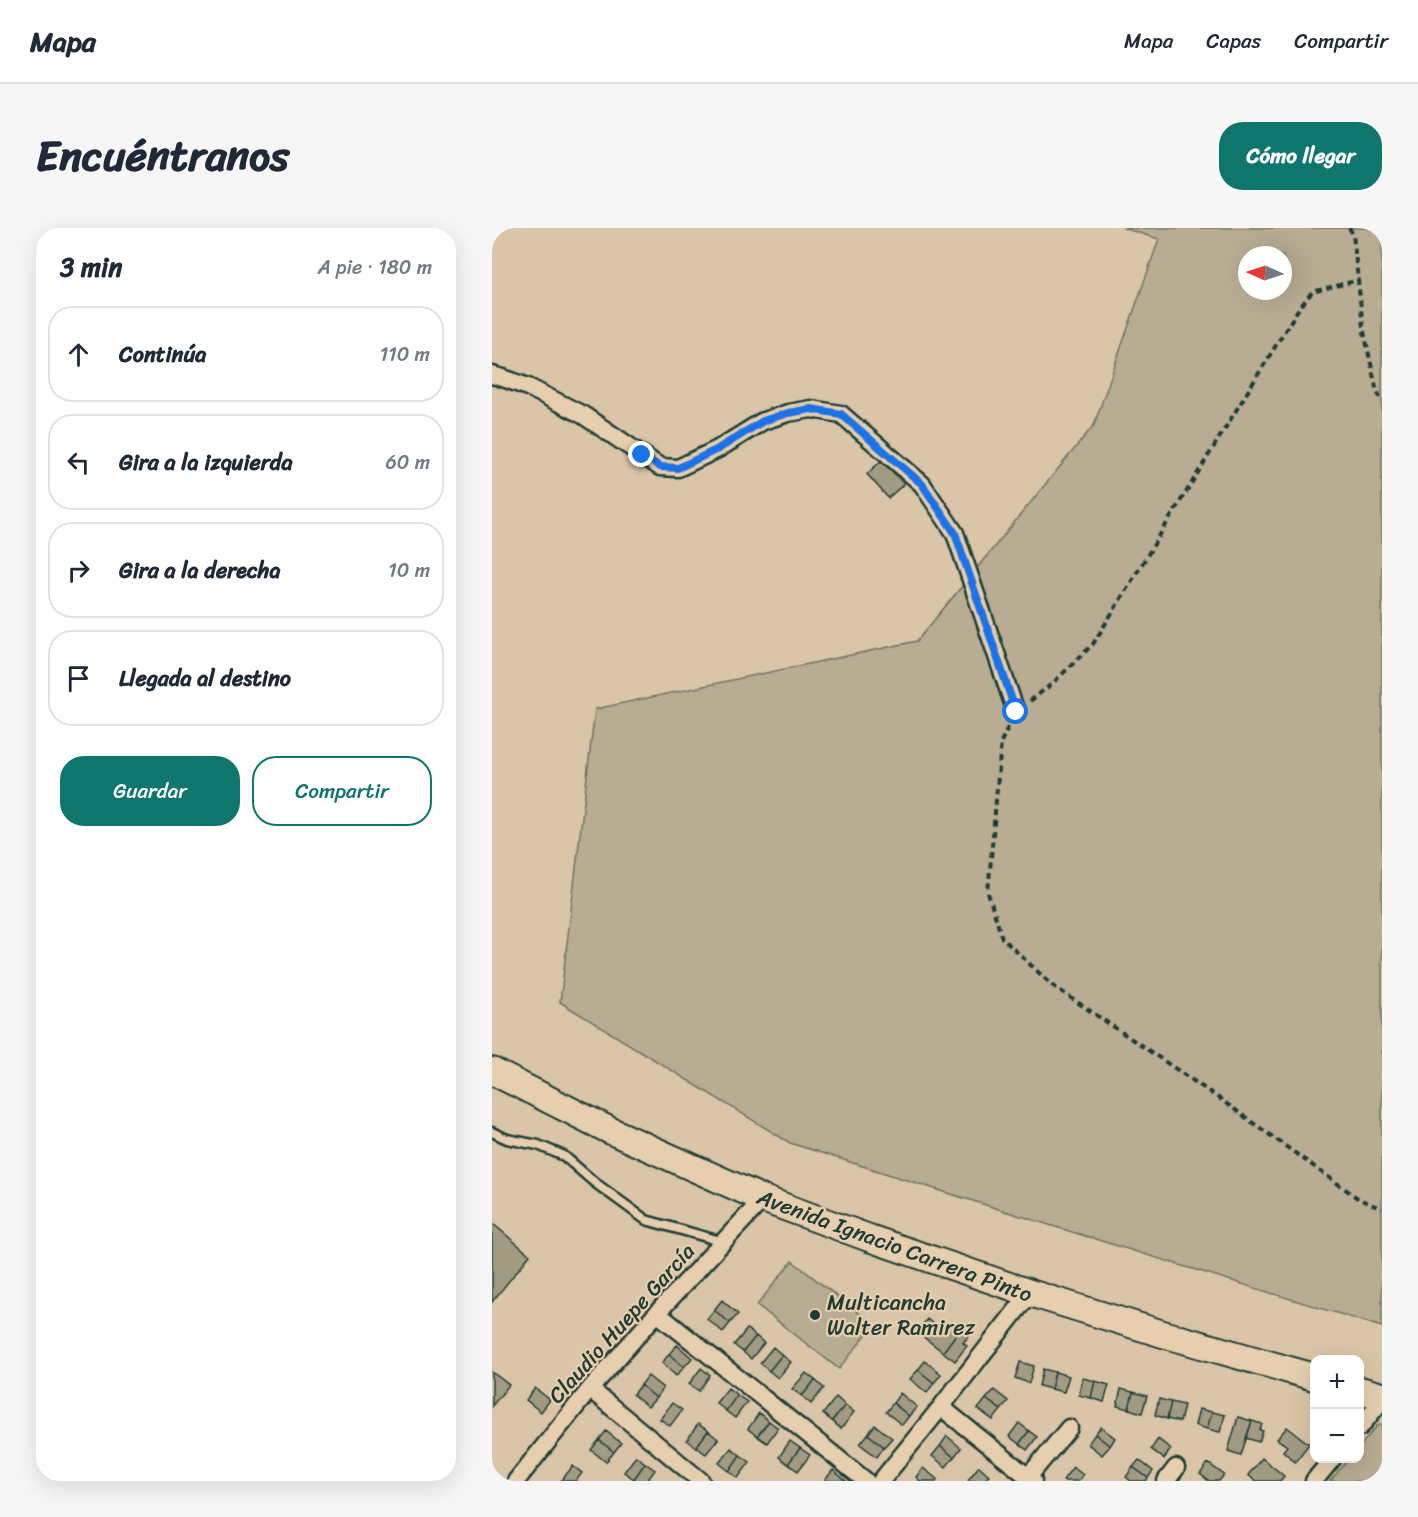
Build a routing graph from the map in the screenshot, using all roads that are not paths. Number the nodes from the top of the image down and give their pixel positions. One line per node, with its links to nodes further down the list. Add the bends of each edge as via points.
1 (492, 375): 2 (street, via 528,387 583,415 660,467 678,468 763,421 788,413 811,409 841,414 922,484 955,533)
2 (1016, 712)
3 (492, 1071): 5 (main road, Avenida Ignacio Carrera Pinto, via 609,1130)
4 (492, 1132): 6 (lane, via 564,1156 646,1220)
5 (764, 1199): 6 (street, Claudio Huepe García); 7 (main road, Avenida Ignacio Carrera Pinto)
6 (724, 1242): 8 (street, Claudio Huepe García)
7 (1030, 1293): 9 (main road, Avenida Ignacio Carrera Pinto); 13 (street)
8 (657, 1314): 10 (street, Claudio Huepe García); 20 (street)
9 (1310, 1376)
10 (590, 1389): 18 (street, Claudio Huepe García); 19 (street)
11 (1364, 1392): 12 (main road)
12 (1382, 1398): 14 (street)
13 (941, 1407): 17 (street); 21 (street)
14 (1364, 1420)
15 (1069, 1428): 17 (street)
16 (1329, 1463): 22 (street)
17 (1031, 1479)
18 (517, 1481)
19 (701, 1481)
20 (866, 1481)
21 (881, 1481)
22 (1314, 1481)

